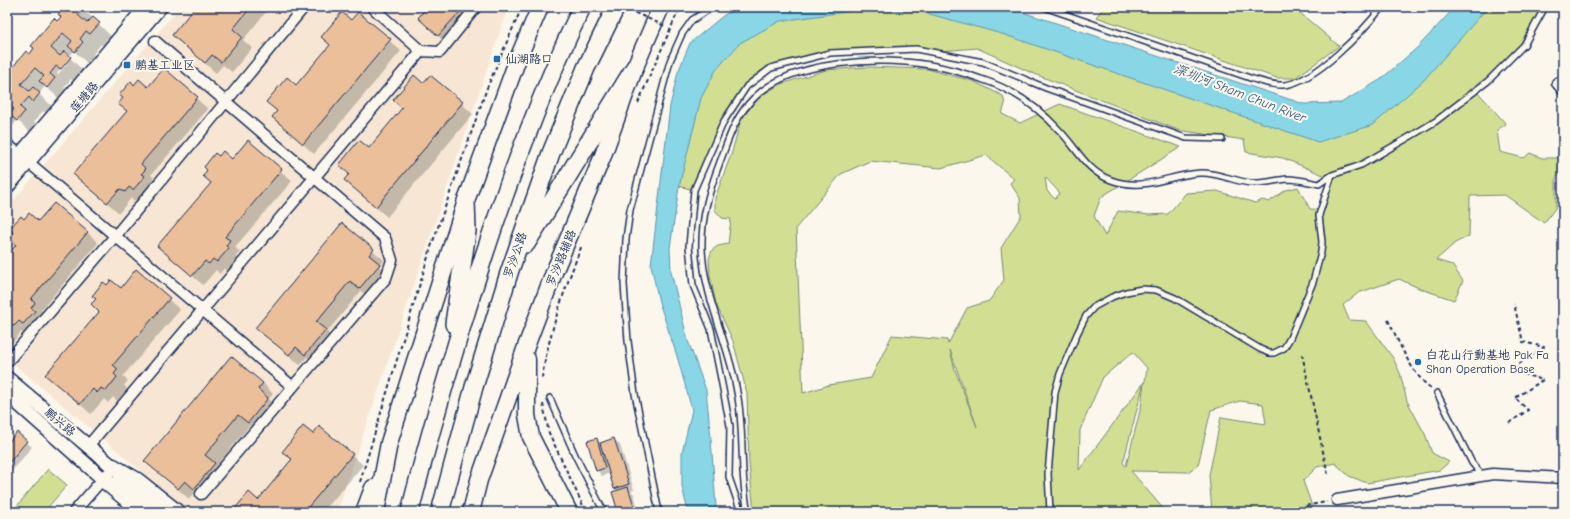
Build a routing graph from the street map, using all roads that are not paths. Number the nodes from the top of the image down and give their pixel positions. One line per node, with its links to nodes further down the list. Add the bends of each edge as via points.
1 (146, 7): 22 (street, 莲塘路)
2 (160, 7): 22 (street, 莲塘路)
3 (304, 7): 19 (street)
4 (373, 7): 17 (street)
5 (476, 7): 17 (street, via 440,52)
6 (540, 7): 27 (main road)
7 (582, 7): 34 (highway, via 559,54 523,143 481,262)
8 (616, 7): 29 (highway, 罗沙公路, via 586,68 551,153)
9 (661, 7): 18 (main road, 罗沙路辅路)
10 (713, 7): 59 (lane, via 692,20 682,34 670,61 630,210 626,239 624,284 628,341 635,394)
11 (1044, 7): 14 (lane, via 1253,79 1283,85 1309,76 1334,57)
12 (1342, 7): 13 (lane)
13 (1346, 7)
14 (1382, 7)
15 (1545, 7): 24 (lane, via 1524,45 1488,81 1436,121 1392,148 1361,165)
16 (155, 41): 19 (street)
17 (421, 51): 25 (street)
18 (635, 67): 29 (highway); 31 (main road, 罗沙路辅路, via 602,158)
19 (226, 102): 25 (street); 28 (street)
20 (1222, 138): 60 (lane, via 1186,138 1046,88 983,62 916,49 830,53 771,68 747,86 724,120 694,190 689,246 693,285 711,329 720,374 730,426 729,477)
21 (7, 144): 22 (street)
22 (24, 158): 23 (street, 莲塘路); 26 (street, 莲塘路); 28 (street)
23 (7, 170)
24 (1332, 174): 61 (lane, via 1319,184 1289,179 1252,183 1199,173 1148,184 1118,182 1085,163 1062,132 1017,94 994,83 957,71 917,63 873,61 838,64 799,73 775,82 759,93 742,111 733,127 707,200 702,232 706,286 730,359 737,390 741,421 742,480); 62 (lane, via 1320,215 1322,242 1319,263 1290,338 1278,352 1269,353 1260,349 1175,298 1156,290 1126,292 1101,303 1088,313 1060,374 1055,392 1048,474)
25 (314, 177): 30 (street); 35 (street, via 385,238 392,260 386,278)
26 (7, 187)
27 (466, 201): 34 (highway, via 467,231); 39 (main road)
28 (116, 235): 30 (street); 32 (street)
29 (509, 274): 55 (highway, 罗沙公路, via 472,394)
30 (202, 310): 35 (street); 40 (street)
31 (527, 344): 56 (main road, 罗沙路辅路, via 479,480); 57 (main road, via 526,415 531,437)
32 (7, 362)
33 (7, 378): 40 (street, 鹏兴路)
34 (446, 379): 44 (highway)
35 (293, 387): 45 (street)
36 (1437, 393): 42 (lane, via 1472,463)
37 (7, 394): 41 (street, 鹏兴路)
38 (550, 398): 58 (lane)
39 (389, 443): 51 (main road); 52 (main road)
40 (88, 446): 41 (street, 鹏兴路)
41 (108, 473): 47 (main road); 48 (street); 50 (main road, via 137,481)
42 (1483, 476): 43 (street, via 1494,474); 46 (street)
43 (1563, 478)
44 (417, 484): 53 (highway); 54 (highway)
45 (200, 494)
46 (1337, 500)
47 (137, 508): 49 (main road)
48 (74, 512)
49 (157, 512)
50 (176, 512)
51 (364, 512)
52 (376, 512)
53 (407, 512)
54 (410, 512)
55 (440, 512)
56 (471, 512)
57 (569, 512)
58 (604, 512)
59 (659, 512)
60 (741, 512)
61 (748, 512)
62 (1050, 512)

